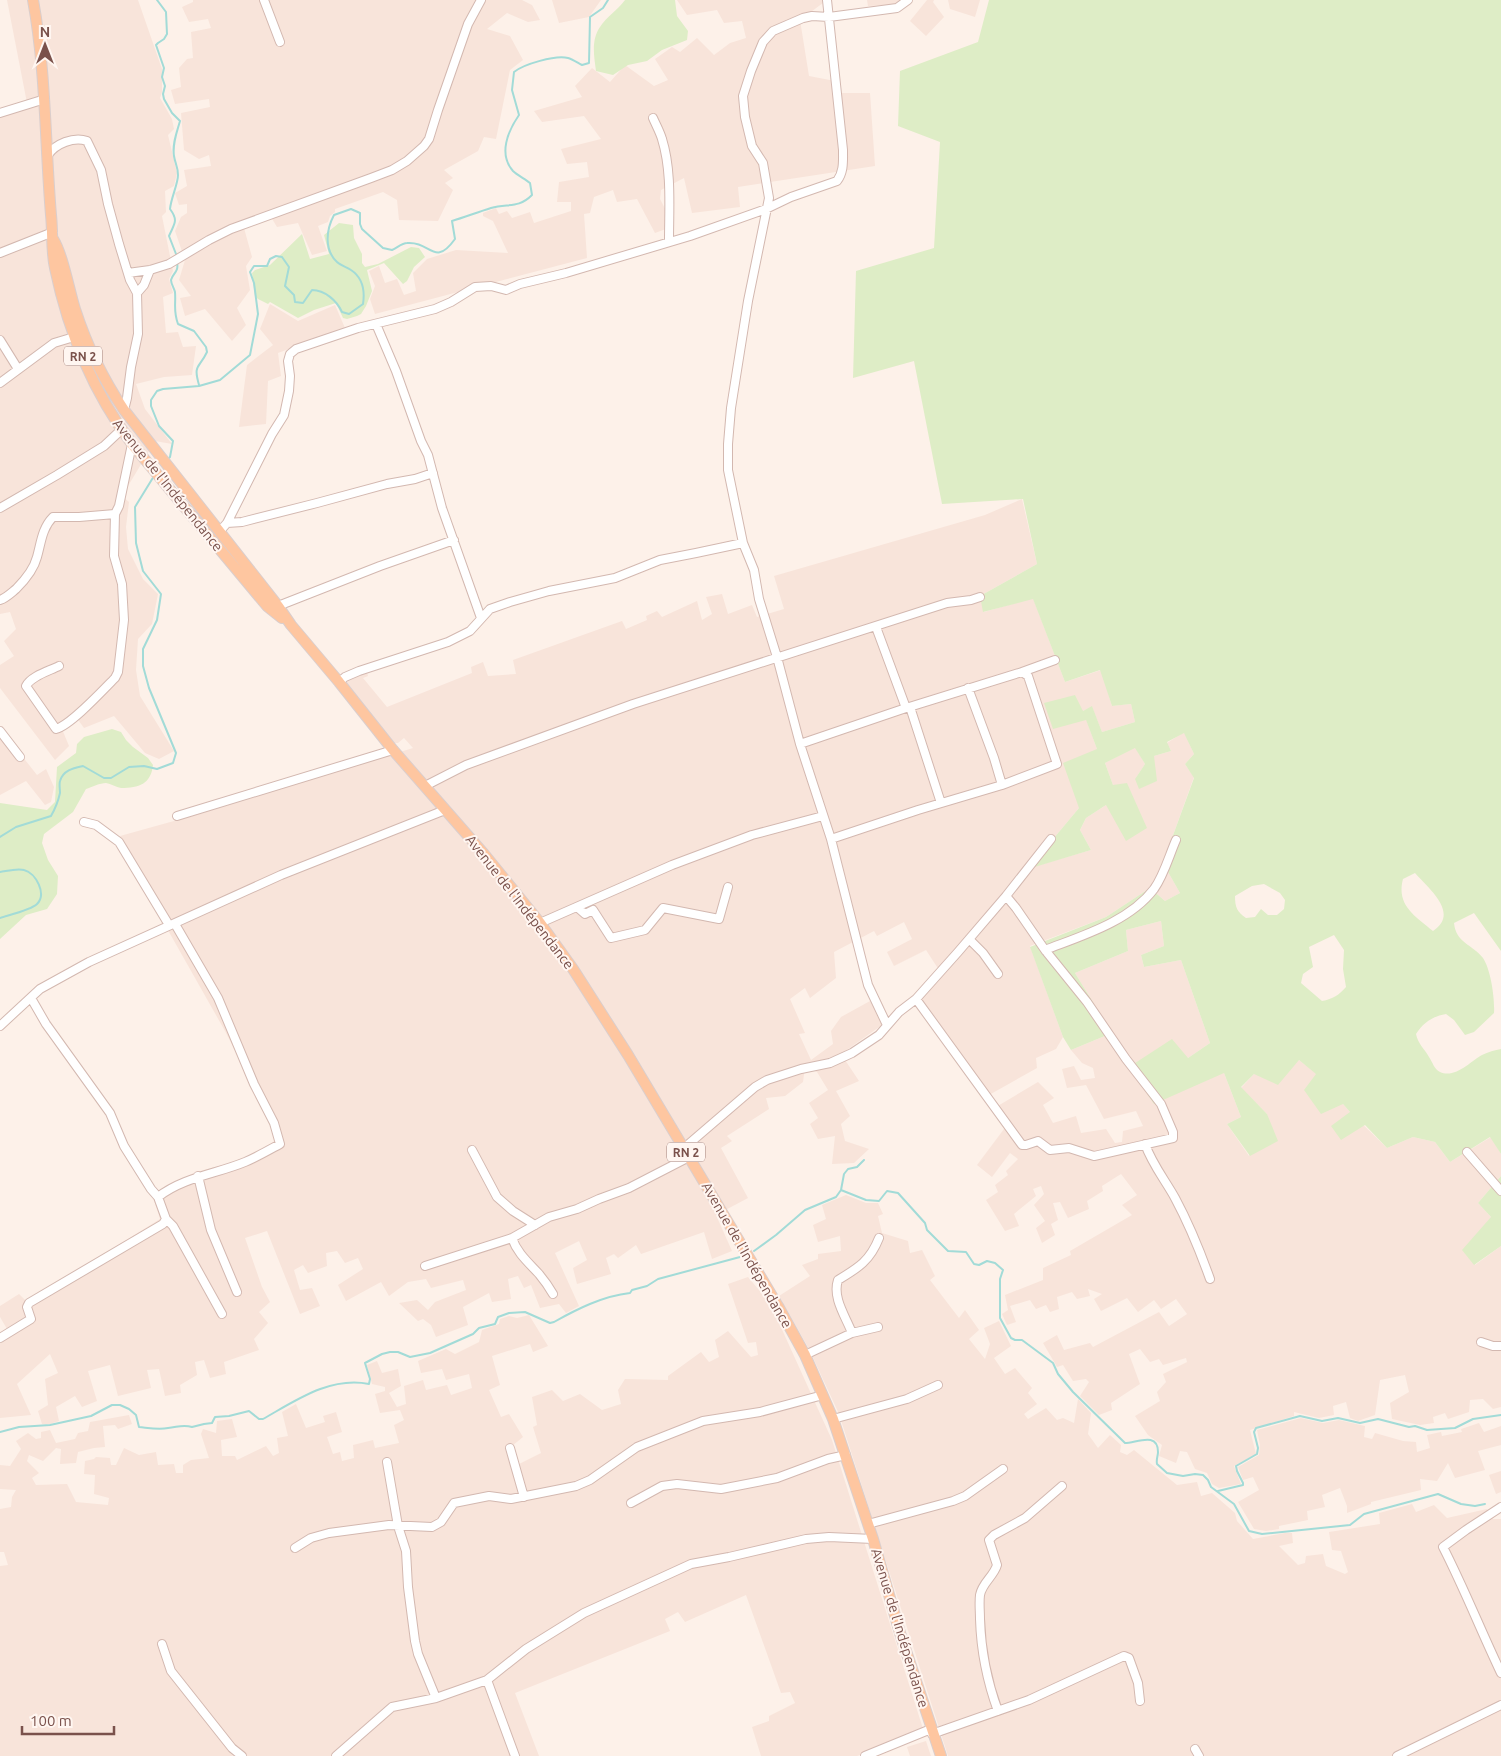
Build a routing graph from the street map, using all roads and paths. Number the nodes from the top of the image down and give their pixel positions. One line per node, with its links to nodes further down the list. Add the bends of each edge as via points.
1 (33, 0): 8 (main road, Avenue de l'Indépendance / RN 2)
2 (264, 0): 7 (street)
3 (481, 0): 16 (street, via 468,24 429,139 406,161 392,170 231,229 168,264)
4 (827, 0): 6 (street)
5 (908, 0): 6 (street, via 898,8)
6 (829, 17): 12 (street, via 843,168 837,180); 12 (street, via 803,18 773,31 763,42 746,83 743,96 745,117 752,146 767,179 769,198)
7 (280, 42)
8 (45, 99): 9 (street); 11 (main road, Avenue de l'Indépendance / RN 2)
9 (0, 113)
10 (653, 118): 14 (street, via 662,136 666,155)
11 (48, 155): 13 (main road, Avenue de l'Indépendance / RN 2); 17 (street, via 54,147 73,140 87,141 101,170)
12 (766, 209): 14 (street); 32 (street, via 748,301 728,444 728,470)
13 (53, 235): 15 (street); 20 (main road, Avenue de l'Indépendance / RN 2, via 54,267); 24 (main road, Avenue de l'Indépendance / RN 2, via 87,343 108,387)
14 (669, 241): 19 (street, via 506,290 475,287 435,309)
15 (0, 254)
16 (150, 270): 17 (street); 18 (street)
17 (128, 273): 18 (street)
18 (137, 293): 24 (street, via 138,334)
19 (376, 324): 27 (street); 30 (street, via 321,340 290,354 287,408)
20 (74, 337): 22 (street, via 54,343); 25 (main road, Avenue de l'Indépendance / RN 2)
21 (0, 340): 22 (street)
22 (18, 369): 23 (street)
23 (0, 383)
24 (124, 410): 30 (main road, Avenue de l'Indépendance / RN 2)
25 (121, 430): 26 (main road, Avenue de l'Indépendance / RN 2); 28 (street, via 104,446)
26 (132, 444): 29 (street); 37 (main road, Avenue de l'Indépendance / RN 2, via 267,606)
27 (433, 473): 30 (street); 31 (street)
28 (0, 508)
29 (115, 514): 34 (street, via 53,517 45,528 30,572); 41 (street, via 114,556 122,584 124,614 117,675 71,720 56,729 26,686 32,679)
30 (223, 527): 35 (main road, Avenue de l'Indépendance / RN 2)
31 (454, 540): 35 (street); 36 (street)
32 (743, 543): 36 (street, via 660,560 615,578 510,602 490,609); 39 (street, via 754,570 759,599)
33 (980, 596): 38 (street, via 947,603)
34 (0, 600)
35 (278, 606): 37 (main road, Avenue de l'Indépendance / RN 2)
36 (481, 618): 43 (street, via 470,631 448,642 359,671)
37 (291, 625): 43 (main road, Avenue de l'Indépendance / RN 2)
38 (876, 627): 39 (street); 45 (street)
39 (777, 657): 47 (street); 51 (street, via 536,739 466,765)
40 (1056, 660): 42 (street)
41 (59, 666)
42 (1022, 672): 44 (street); 50 (street, via 1028,676 1057,764)
43 (339, 682): 48 (main road, Avenue de l'Indépendance / RN 2)
44 (968, 688): 45 (street); 50 (street)
45 (908, 707): 47 (street); 52 (street)
46 (0, 731): 49 (street)
47 (800, 744): 55 (street)
48 (393, 750): 51 (main road, Avenue de l'Indépendance / RN 2); 54 (street)
49 (20, 757)
50 (1002, 785): 52 (street)
51 (425, 786): 53 (main road, Avenue de l'Indépendance / RN 2)
52 (941, 803): 57 (street)
53 (445, 810): 63 (main road, Avenue de l'Indépendance / RN 2); 64 (street, via 281,875)
54 (177, 816)
55 (823, 816): 57 (street); 62 (street, via 752,835 672,865)
56 (84, 822): 64 (street, via 119,842)
57 (831, 839): 70 (street, via 868,985)
58 (1051, 839): 61 (street)
59 (1176, 840): 66 (street, via 1158,882 1125,915)
60 (728, 887): 62 (street, via 719,919 663,908 645,930 611,938 593,910 585,914)
61 (1006, 896): 65 (street); 66 (street)
62 (577, 907): 63 (street)
63 (540, 923): 74 (main road, Avenue de l'Indépendance / RN 2, via 583,985)
64 (172, 924): 68 (street, via 89,962); 76 (street, via 218,998 274,1123 280,1144 245,1162)
65 (969, 939): 67 (street); 69 (street)
66 (1044, 950): 72 (street, via 1087,1002 1161,1104 1173,1138)
67 (998, 974)
68 (30, 998): 71 (street); 78 (street, via 110,1114 124,1146)
69 (916, 999): 70 (street); 72 (street, via 1022,1145 1038,1141 1050,1150 1069,1148 1094,1156)
70 (887, 1025): 74 (street, via 868,1044 838,1060 767,1080 755,1087)
71 (0, 1026)
72 (1145, 1144): 84 (street, via 1175,1198)
73 (472, 1150): 80 (street, via 497,1198)
74 (687, 1152): 80 (street, via 629,1188); 93 (main road, Avenue de l'Indépendance / RN 2)
75 (1467, 1152): 77 (street)
76 (198, 1176): 78 (street); 85 (street, via 211,1230)
77 (1501, 1192)
78 (158, 1197): 79 (street)
79 (166, 1219): 87 (street); 90 (street, via 163,1224 29,1303 31,1319)
80 (535, 1225): 81 (street)
81 (512, 1238): 83 (street); 86 (street)
82 (879, 1238): 89 (street, via 874,1252 862,1266 838,1280 836,1287)
83 (425, 1266)
84 (1210, 1279)
85 (238, 1292)
86 (553, 1294)
87 (222, 1314)
88 (878, 1327): 89 (street)
89 (852, 1333): 93 (street)
90 (0, 1338)
91 (1482, 1342): 92 (street)
92 (1501, 1346)
93 (805, 1355): 95 (main road, Avenue de l'Indépendance / RN 2)
94 (938, 1385): 96 (street, via 906,1399)
95 (823, 1394): 96 (main road, Avenue de l'Indépendance / RN 2); 102 (street, via 760,1412 703,1421 637,1447 576,1486)
96 (833, 1419): 98 (main road, Avenue de l'Indépendance / RN 2)
97 (510, 1448): 102 (street)
98 (846, 1455): 103 (street, via 777,1478 721,1489 677,1484 662,1486); 105 (main road, Avenue de l'Indépendance / RN 2)
99 (387, 1462): 106 (street)
100 (1003, 1469): 105 (street, via 953,1501)
101 (1062, 1486): 115 (street, via 1025,1518 989,1540 997,1565 980,1595 980,1630 986,1673)
102 (524, 1496): 106 (street, via 511,1499 490,1496 454,1503 441,1522 432,1527)
103 (631, 1503)
104 (1501, 1507): 110 (street, via 1443,1547)
105 (868, 1524): 107 (main road, Avenue de l'Indépendance / RN 2)
106 (398, 1526): 108 (street, via 328,1533 310,1538); 112 (street, via 406,1551 418,1654)
107 (873, 1539): 111 (street, via 830,1536 806,1539 691,1564 584,1613 526,1649); 116 (main road, Avenue de l'Indépendance / RN 2)
108 (295, 1548)
109 (162, 1644): 118 (street, via 171,1671 232,1748)
110 (1501, 1673)
111 (486, 1680): 112 (street); 120 (street)
112 (436, 1698): 119 (street, via 392,1707)
113 (1140, 1701): 115 (street, via 1138,1683 1129,1658 1124,1656)
114 (1501, 1705): 117 (street)
115 (998, 1711): 116 (street)
116 (932, 1732): 121 (street); 122 (main road, Avenue de l'Indépendance / RN 2)
117 (1418, 1746): 123 (street); 124 (street)
118 (242, 1756)
119 (336, 1756)
120 (515, 1756)
121 (865, 1756)
122 (941, 1756)
123 (1397, 1756)
124 (1420, 1756)

